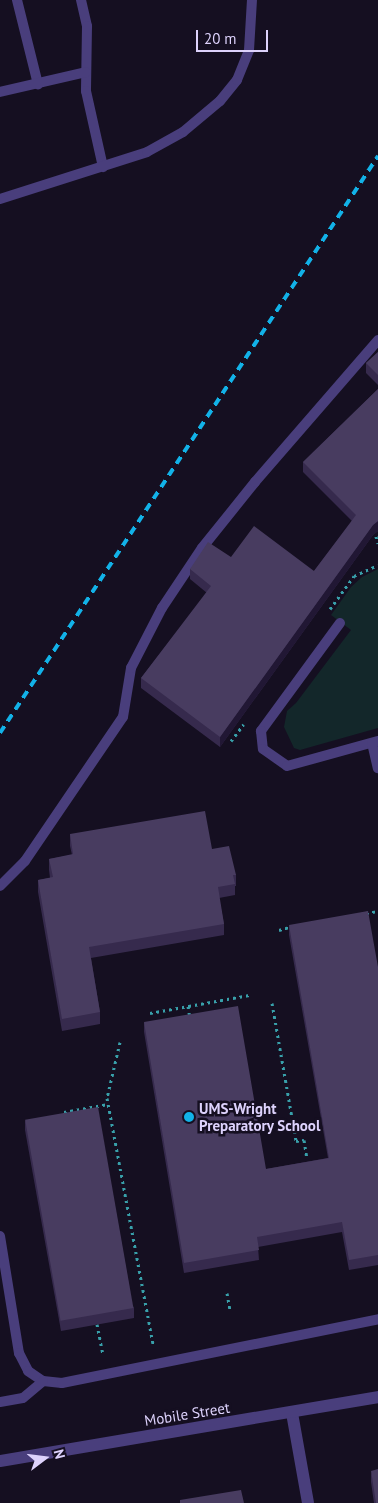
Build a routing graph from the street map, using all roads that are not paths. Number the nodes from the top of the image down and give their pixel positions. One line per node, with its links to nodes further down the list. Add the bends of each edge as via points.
1 (17, 0): 5 (lane)
2 (82, 0): 4 (lane, via 87,26)
3 (252, 0): 7 (lane, via 249,50 237,80 220,101 183,132 147,152)
4 (86, 72): 5 (lane); 7 (lane, via 86,91)
5 (38, 84): 6 (lane)
6 (0, 92)
7 (103, 167): 8 (lane)
8 (0, 199)
9 (378, 340): 13 (lane, via 202,548 162,608 131,668 123,717 25,861)
10 (340, 623): 11 (lane, via 261,731 262,749 287,766)
11 (375, 742): 12 (lane)
12 (378, 768)
13 (0, 886)
14 (0, 1236): 16 (lane, via 19,1353 28,1371)
15 (378, 1319): 16 (lane, via 62,1383)
16 (43, 1381): 18 (lane, via 23,1398)
17 (378, 1397): 19 (street, Mobile Street)
18 (0, 1402)
19 (292, 1413): 20 (street, Mobile Street); 21 (street)
20 (0, 1461)
21 (308, 1503)

